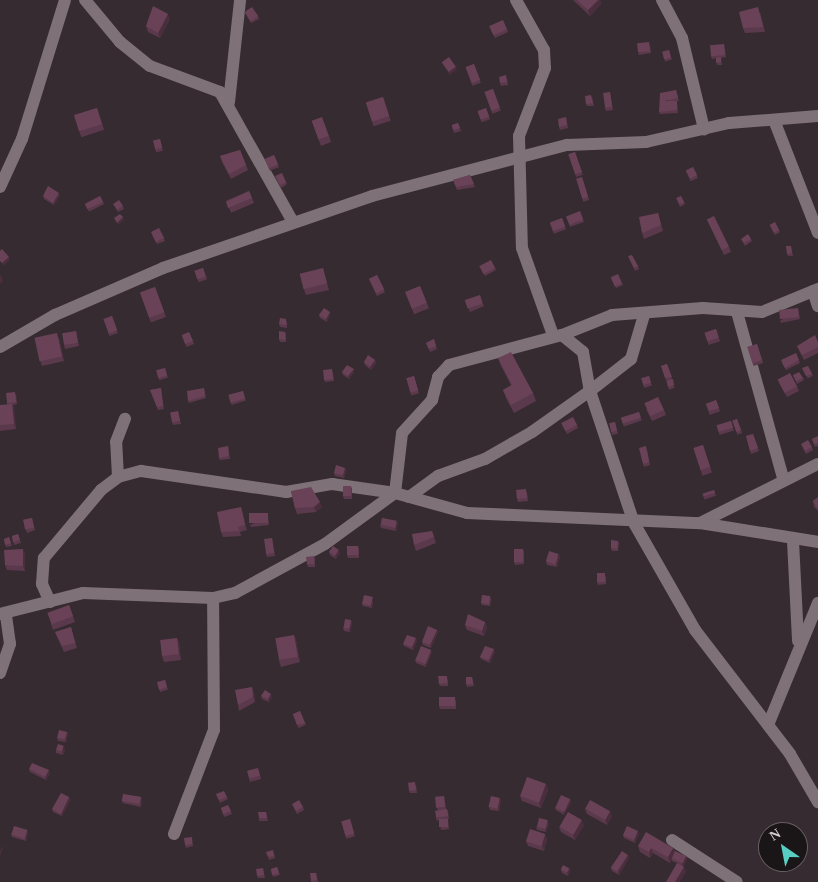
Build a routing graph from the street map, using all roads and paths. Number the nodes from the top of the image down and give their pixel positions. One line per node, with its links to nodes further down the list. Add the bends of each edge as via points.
1 (85, 0): 6 (street, via 131,53 150,66 220,92)
2 (240, 0): 6 (street)
3 (516, 0): 10 (street, via 544,50 544,68 519,136)
4 (662, 0): 9 (street, via 682,38)
5 (67, 3): 11 (street, via 22,139)
6 (229, 102): 12 (street)
7 (818, 116): 8 (street)
8 (774, 120): 9 (street); 13 (street)
9 (704, 129): 10 (street, via 646,142 568,146)
10 (520, 154): 12 (street); 18 (street, via 522,248)
11 (0, 187)
12 (293, 222): 19 (street, via 163,268 54,315)
13 (818, 233)
14 (816, 290): 15 (street); 16 (street, via 762,312)
15 (818, 306)
16 (737, 312): 17 (street, via 703,308); 24 (street)
17 (644, 315): 18 (street, via 612,315); 20 (street, via 630,359)
18 (558, 335): 20 (street, via 583,352); 25 (street, via 442,370 432,400 402,433)
19 (0, 347)
20 (590, 391): 26 (street, via 532,432 485,459 438,476); 27 (street)
21 (125, 419): 23 (street, via 116,442)
22 (818, 464): 24 (street)
23 (118, 477): 25 (street, via 140,471 169,472 191,480 247,483 286,492 332,484); 32 (street, via 100,490 44,558 42,584)
24 (784, 481): 28 (street)
25 (395, 493): 26 (street); 31 (street, via 325,544 274,574)
26 (409, 497): 27 (street, via 467,513)
27 (634, 523): 28 (street); 37 (street, via 695,630)
28 (700, 523): 29 (street)
29 (793, 541): 30 (street); 35 (street)
30 (818, 542)
31 (213, 598): 32 (street, via 124,592 84,594); 39 (street, via 214,730)
32 (50, 602): 34 (street)
33 (818, 603): 35 (street)
34 (3, 614): 36 (street, via 10,644)
35 (798, 645): 37 (street)
36 (0, 673)
37 (768, 725): 38 (street)
38 (818, 802)
39 (174, 834)
40 (672, 840): 41 (street)
41 (737, 882)

